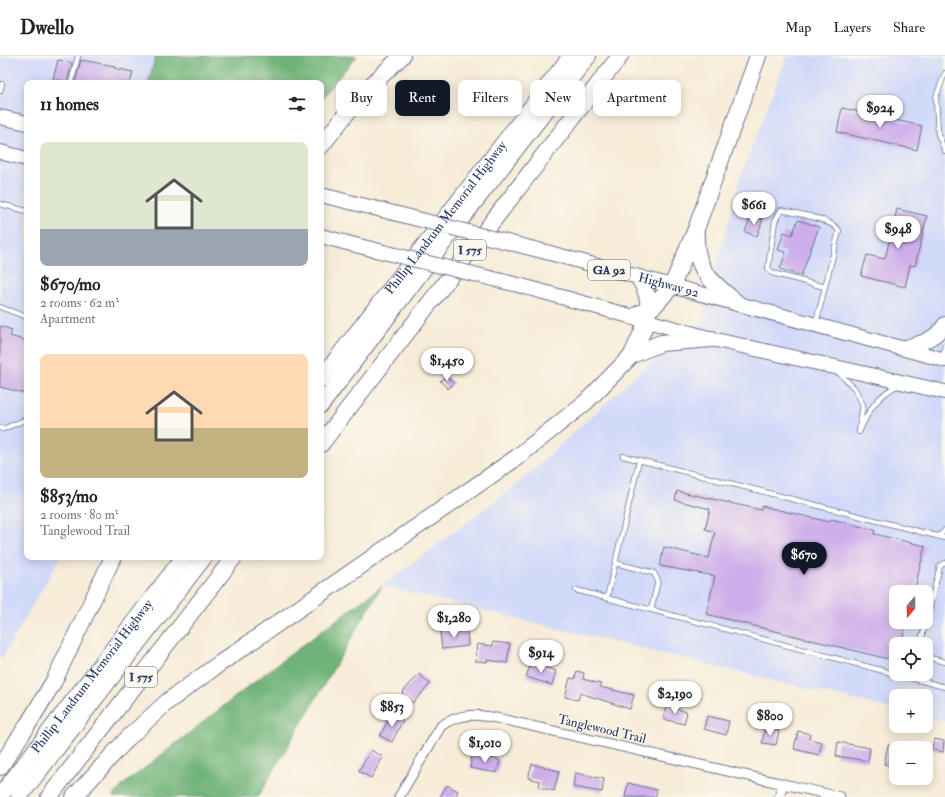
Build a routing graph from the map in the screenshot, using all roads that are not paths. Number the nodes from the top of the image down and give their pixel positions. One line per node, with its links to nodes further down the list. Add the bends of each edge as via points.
1 (78, 56): 8 (lane)
2 (402, 56): 13 (highway, via 360,96)
3 (571, 56): 37 (highway, Phillip Landrum Memorial Highway)
4 (588, 56): 40 (highway)
5 (620, 56): 43 (highway, I 575)
6 (758, 56): 20 (highway)
7 (945, 73): 14 (lane, via 936,97 938,134)
8 (72, 80)
9 (2, 84): 10 (lane)
10 (0, 91)
11 (0, 117): 12 (main road)
12 (24, 122)
13 (324, 142)
14 (945, 151)
15 (0, 152): 16 (main road)
16 (24, 158)
17 (324, 196): 22 (main road, Highway 92 / GA 92, bridge)
18 (0, 204): 19 (lane)
19 (24, 210)
20 (696, 230): 23 (highway); 25 (highway, via 696,248 701,267 710,280)
21 (324, 237): 27 (main road, bridge)
22 (639, 278): 23 (main road, Highway 92 / GA 92); 27 (highway, via 646,288)
23 (672, 286): 25 (main road, Highway 92 / GA 92); 27 (highway, via 664,298)
24 (825, 287): 24 (lane, via 839,231 828,222 781,210 775,221 768,268 772,273); 29 (lane)
25 (737, 303): 29 (main road, Highway 92 / GA 92)
26 (0, 307): 28 (lane)
27 (643, 315): 31 (main road); 34 (highway)
28 (24, 316)
29 (816, 324): 33 (main road, Highway 92 / GA 92)
30 (945, 324): 33 (main road, via 930,339)
31 (712, 339): 34 (highway, via 661,343); 36 (main road)
32 (945, 345): 35 (lane)
33 (901, 348): 35 (main road, Highway 92 / GA 92)
34 (632, 355): 67 (highway, via 586,402 516,458 225,659 167,702 128,738)
35 (944, 360)
36 (834, 367): 38 (main road); 38 (lane, via 855,389 863,405 859,432 871,407)
37 (324, 375)
38 (904, 382): 39 (main road)
39 (945, 392)
40 (324, 401)
41 (24, 420): 42 (lane)
42 (0, 428)
43 (324, 440)
44 (623, 456): 45 (lane)
45 (639, 460): 47 (lane); 53 (lane)
46 (945, 530): 47 (lane)
47 (939, 536): 48 (lane)
48 (945, 538)
49 (112, 560): 62 (highway, via 54,681)
50 (182, 560): 64 (highway, Phillip Landrum Memorial Highway)
51 (202, 560): 65 (highway)
52 (232, 560): 66 (highway, I 575)
53 (615, 563): 57 (lane); 58 (lane, via 654,573 658,581)
54 (945, 563): 56 (lane, via 940,566)
55 (576, 590): 57 (lane)
56 (933, 594)
57 (607, 598): 58 (lane)
58 (651, 610): 61 (lane)
59 (933, 659): 60 (lane)
60 (945, 662)
61 (945, 688)
62 (0, 767)
63 (783, 784): 68 (street, Tanglewood Trail, via 474,714 461,715 441,726); 69 (street); 70 (street, Tanglewood Trail)
64 (0, 796)
65 (19, 797)
66 (49, 797)
67 (74, 797)
68 (398, 797)
69 (779, 797)
70 (840, 797)

